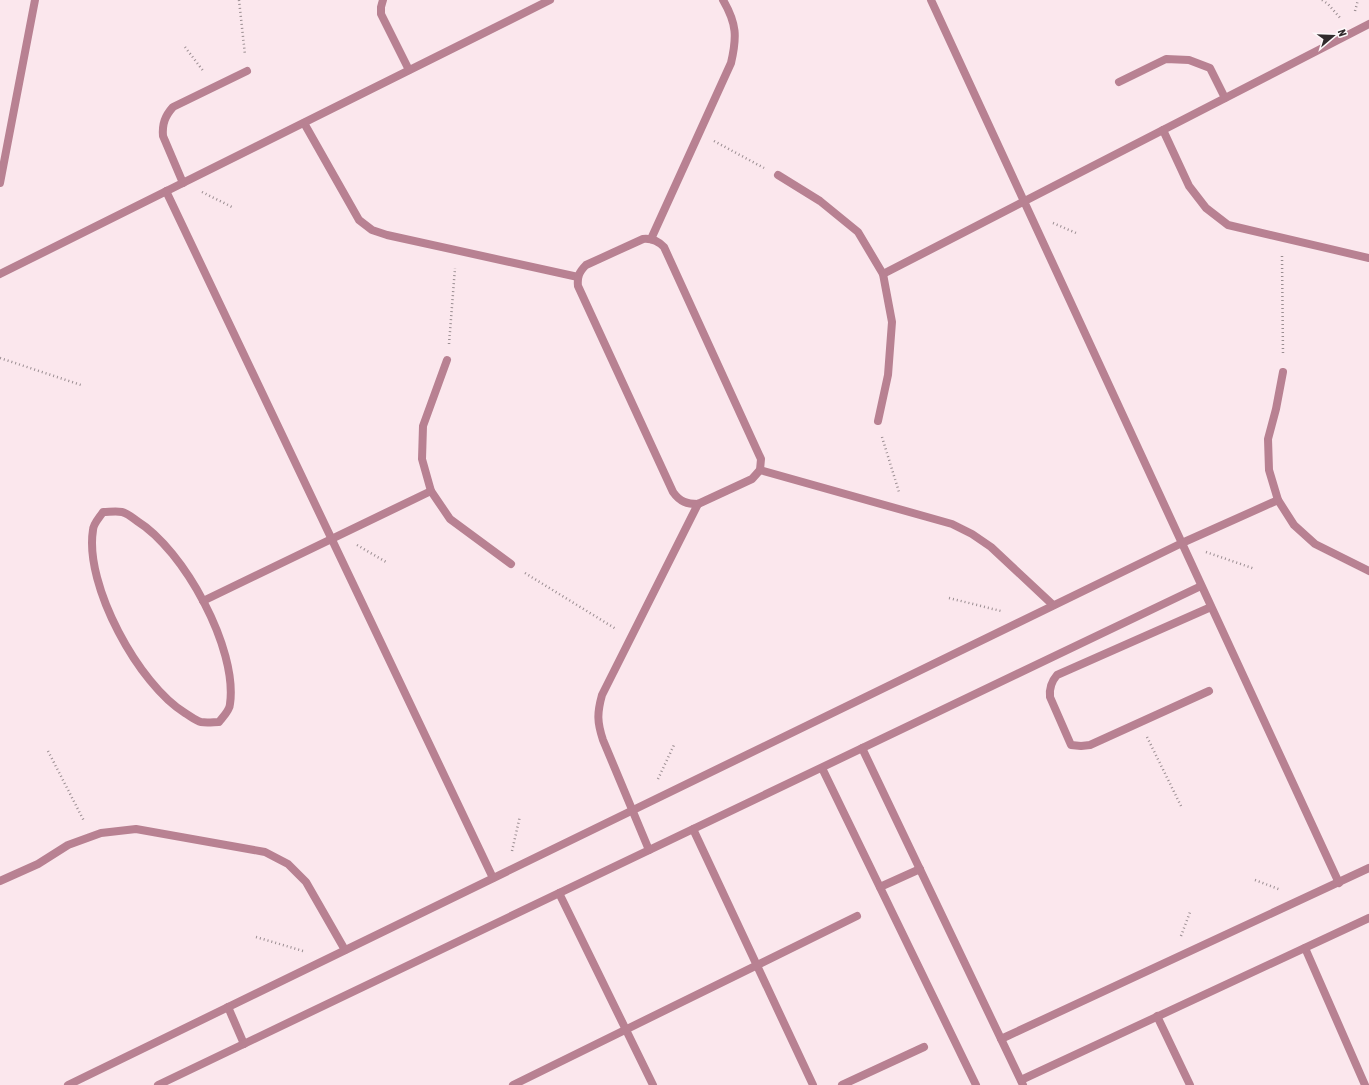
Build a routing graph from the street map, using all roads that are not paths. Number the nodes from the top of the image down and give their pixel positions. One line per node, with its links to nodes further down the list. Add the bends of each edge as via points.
1 (35, 0): 14 (street)
2 (383, 0): 7 (street, via 381,14)
3 (550, 0): 7 (street)
4 (723, 0): 18 (street, via 734,24 736,44 731,63)
5 (931, 0): 17 (street)
6 (1369, 24): 10 (street)
7 (409, 70): 11 (street)
8 (247, 71): 15 (street, via 173,107 168,113 162,128 163,136)
9 (1119, 82): 10 (street, via 1166,59 1189,60 1210,68)
10 (1225, 98): 12 (street)
11 (304, 123): 15 (street); 22 (street, via 359,220 372,230)
12 (1164, 130): 17 (street); 19 (street, via 1189,186 1206,208 1228,225)
13 (778, 175): 21 (street, via 820,201 858,232)
14 (0, 183)
15 (183, 183): 16 (street)
16 (166, 191): 20 (street); 30 (street)
17 (1024, 202): 21 (street); 31 (street)
18 (651, 239): 22 (street, via 643,239 586,265); 26 (street, via 664,247 759,453)
19 (1369, 258)
20 (0, 274)
21 (883, 274): 25 (street, via 892,322 888,375)
22 (578, 277): 29 (street, via 578,286 673,492 684,502)
23 (447, 360): 27 (street, via 423,426 422,459)
24 (1284, 372): 28 (street, via 1268,439 1269,470)
25 (878, 421)
26 (760, 470): 29 (street, via 752,479); 36 (street, via 952,524 991,548)
27 (431, 491): 30 (street); 32 (street, via 450,519)
28 (1278, 500): 31 (street); 33 (street, via 1294,525 1315,544)
29 (698, 504): 41 (street, via 602,695 598,710 598,725 603,740)
30 (332, 539): 35 (street); 46 (street)
31 (1182, 543): 34 (street); 36 (street)
32 (511, 564)
33 (1369, 570)
34 (1201, 586): 37 (street); 39 (street)
35 (203, 601): 35 (street, via 176,557 148,528 123,512 103,512 93,529 92,559 103,598 122,639 147,677 175,707 200,722 220,722 230,706 230,676 220,637)
36 (1053, 605): 41 (street)
37 (1211, 607): 38 (street, via 1057,675 1050,686 1050,697 1071,745 1081,746 1090,745); 48 (street)
38 (1209, 691)
39 (862, 748): 40 (street); 45 (street)
40 (822, 768): 42 (street); 49 (street)
41 (632, 810): 43 (street); 46 (street)
42 (694, 829): 43 (street); 55 (street)
43 (649, 850): 50 (street)
44 (1369, 868): 48 (street)
45 (920, 869): 49 (street); 59 (street)
46 (493, 878): 54 (street)
47 (0, 881): 54 (street, via 38,864 68,845 101,833 136,829 265,852 288,864 306,882)
48 (1338, 883): 59 (street)
49 (880, 887): 70 (street)
50 (559, 893): 58 (street); 60 (street)
51 (858, 916): 55 (street)
52 (1369, 918): 53 (street)
53 (1304, 948): 57 (street); 72 (street)
54 (346, 950): 56 (street)
55 (757, 965): 58 (street); 68 (street)
56 (228, 1007): 60 (street); 64 (street)
57 (1157, 1016): 62 (street); 71 (street)
58 (626, 1030): 66 (street); 67 (street)
59 (1001, 1039): 62 (street)
60 (244, 1044): 65 (street)
61 (924, 1047): 69 (street)
62 (1022, 1082)
63 (1369, 1084): 72 (street)
64 (68, 1085)
65 (158, 1085)
66 (513, 1085)
67 (652, 1085)
68 (813, 1085)
69 (842, 1085)
70 (976, 1085)
71 (1190, 1085)
72 (1365, 1085)

